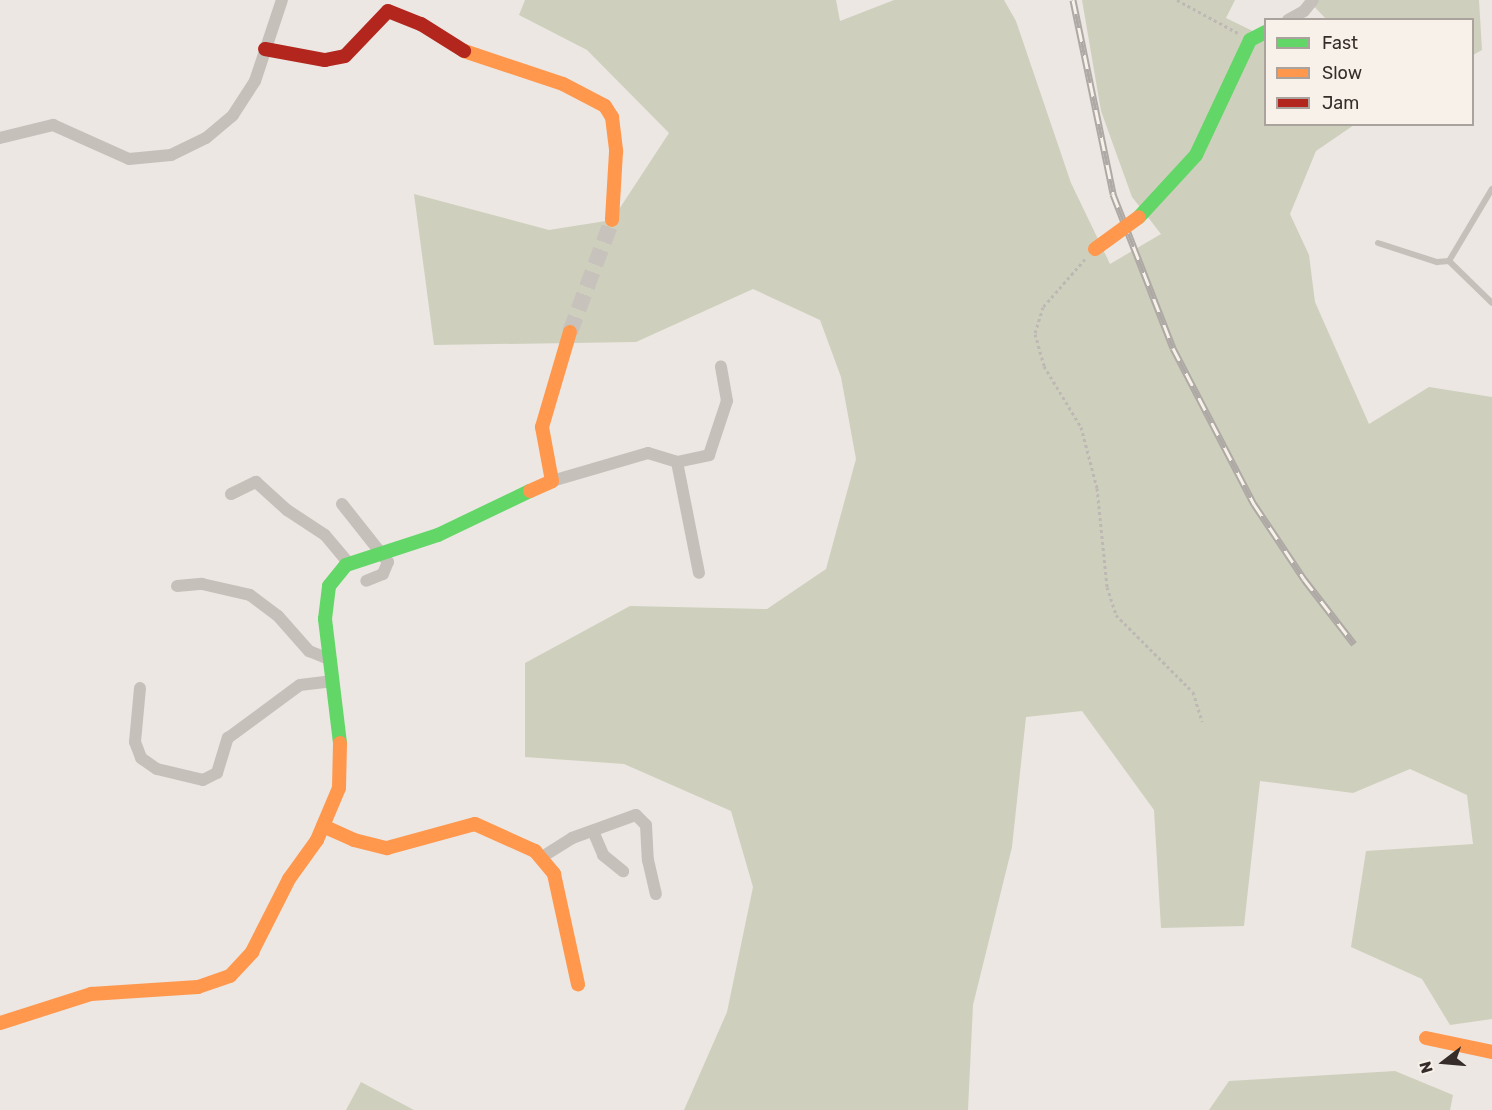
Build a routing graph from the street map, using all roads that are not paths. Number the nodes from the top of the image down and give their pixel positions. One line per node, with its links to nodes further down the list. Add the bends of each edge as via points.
1 (282, 0): 5 (street)
2 (1313, 0): 3 (street)
3 (1292, 18)
4 (1264, 33): 10 (street, bridge, via 1250,40 1196,155 1139,217)
5 (265, 49): 6 (street, via 255,81 233,115 206,138 171,155 129,159 53,125); 8 (street, via 325,60 345,56 388,11 421,24 460,50 563,84 605,106 612,117 616,152)
6 (0, 138)
7 (1492, 189): 11 (lane)
8 (612, 220)
9 (1378, 243): 11 (lane, via 1437,262)
10 (1095, 249)
11 (1449, 261): 12 (lane)
12 (1492, 303)
13 (570, 332): 16 (street, via 542,427)
14 (721, 367): 15 (street, via 727,400 709,456)
15 (677, 462): 16 (street, via 648,453); 21 (street)
16 (552, 481): 19 (street, via 438,535)
17 (231, 494): 20 (street, via 256,482 287,510 325,535)
18 (342, 504): 19 (street)
19 (384, 553): 20 (street); 22 (street, via 388,562 383,574)
20 (349, 564): 24 (street, via 329,586 325,619)
21 (699, 573)
22 (366, 581)
23 (177, 586): 24 (street, via 202,584 250,595 278,616 309,651)
24 (329, 659): 25 (street)
25 (331, 681): 26 (street, via 300,685 228,738 217,773 203,780 157,769 141,758 135,742); 27 (street, via 340,734 339,788)
26 (140, 688)
27 (322, 826): 29 (street, via 387,848 475,824 511,837); 33 (street, via 289,879 252,952 230,976 198,987 91,994)
28 (593, 831): 29 (street, via 572,838); 30 (street, via 603,855); 31 (street, via 636,815 643,818)
29 (542, 857): 32 (street, via 554,874 564,905)
30 (623, 871)
31 (656, 894)
32 (578, 984)
33 (0, 1023)
34 (1426, 1038): 35 (street)
35 (1492, 1052)

